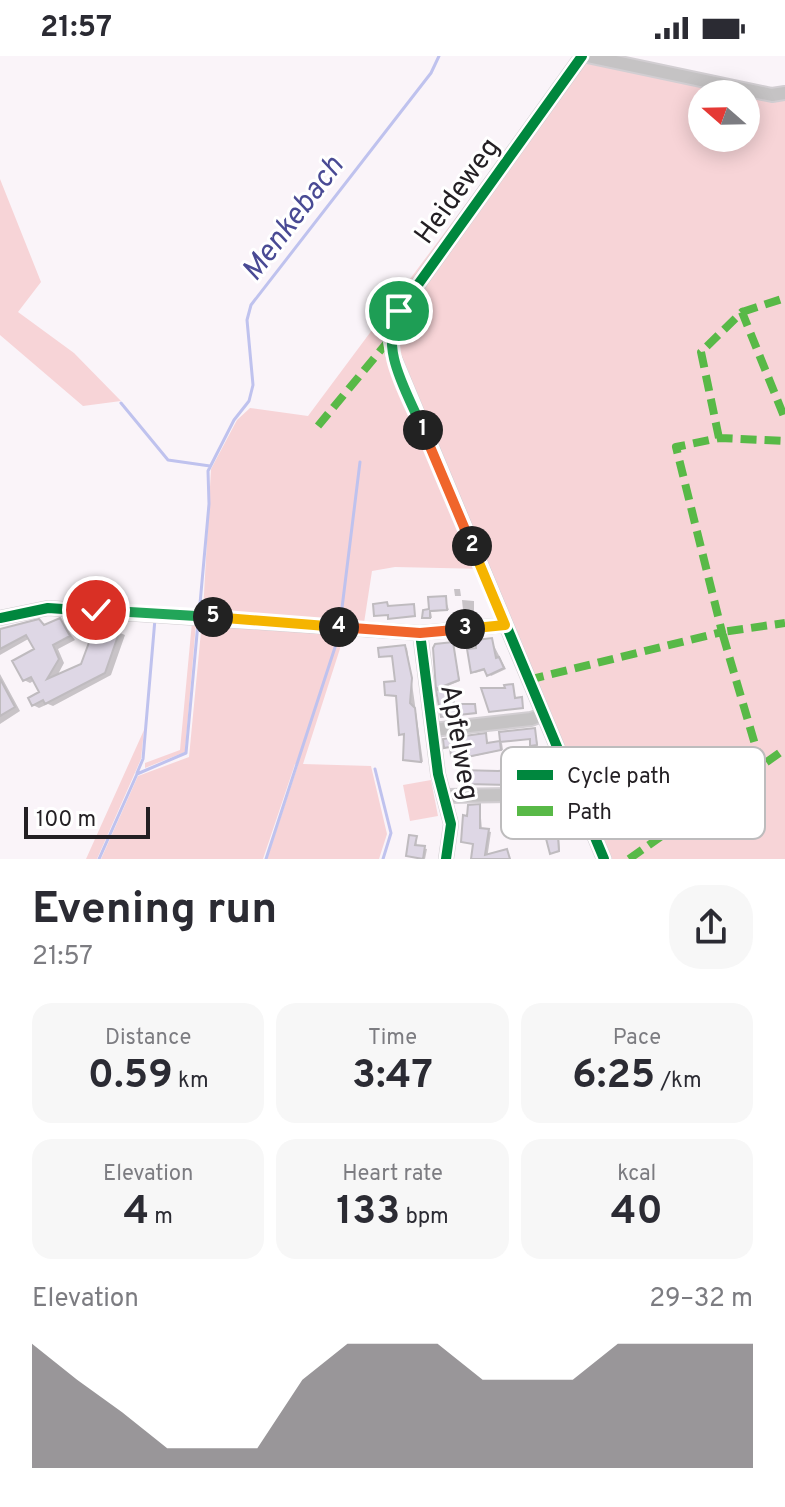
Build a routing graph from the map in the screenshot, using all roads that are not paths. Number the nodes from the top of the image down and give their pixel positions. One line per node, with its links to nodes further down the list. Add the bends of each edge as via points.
1 (584, 56): 2 (street, Heideweg, via 772,95); 4 (street, Heideweg, via 399,311 390,339)
2 (785, 93)
3 (0, 618): 5 (street, via 48,608)
4 (505, 625): 5 (street); 6 (street, Heideweg)
5 (420, 633): 7 (street, Apfelweg)
6 (542, 715): 7 (street); 8 (street, Heideweg)
7 (433, 730): 10 (street, Apfelweg)
8 (556, 747)
9 (501, 795): 10 (street)
10 (446, 796): 12 (street, Apfelweg, via 451,824)
11 (596, 839): 13 (street, Heideweg)
12 (446, 859)
13 (604, 859)

